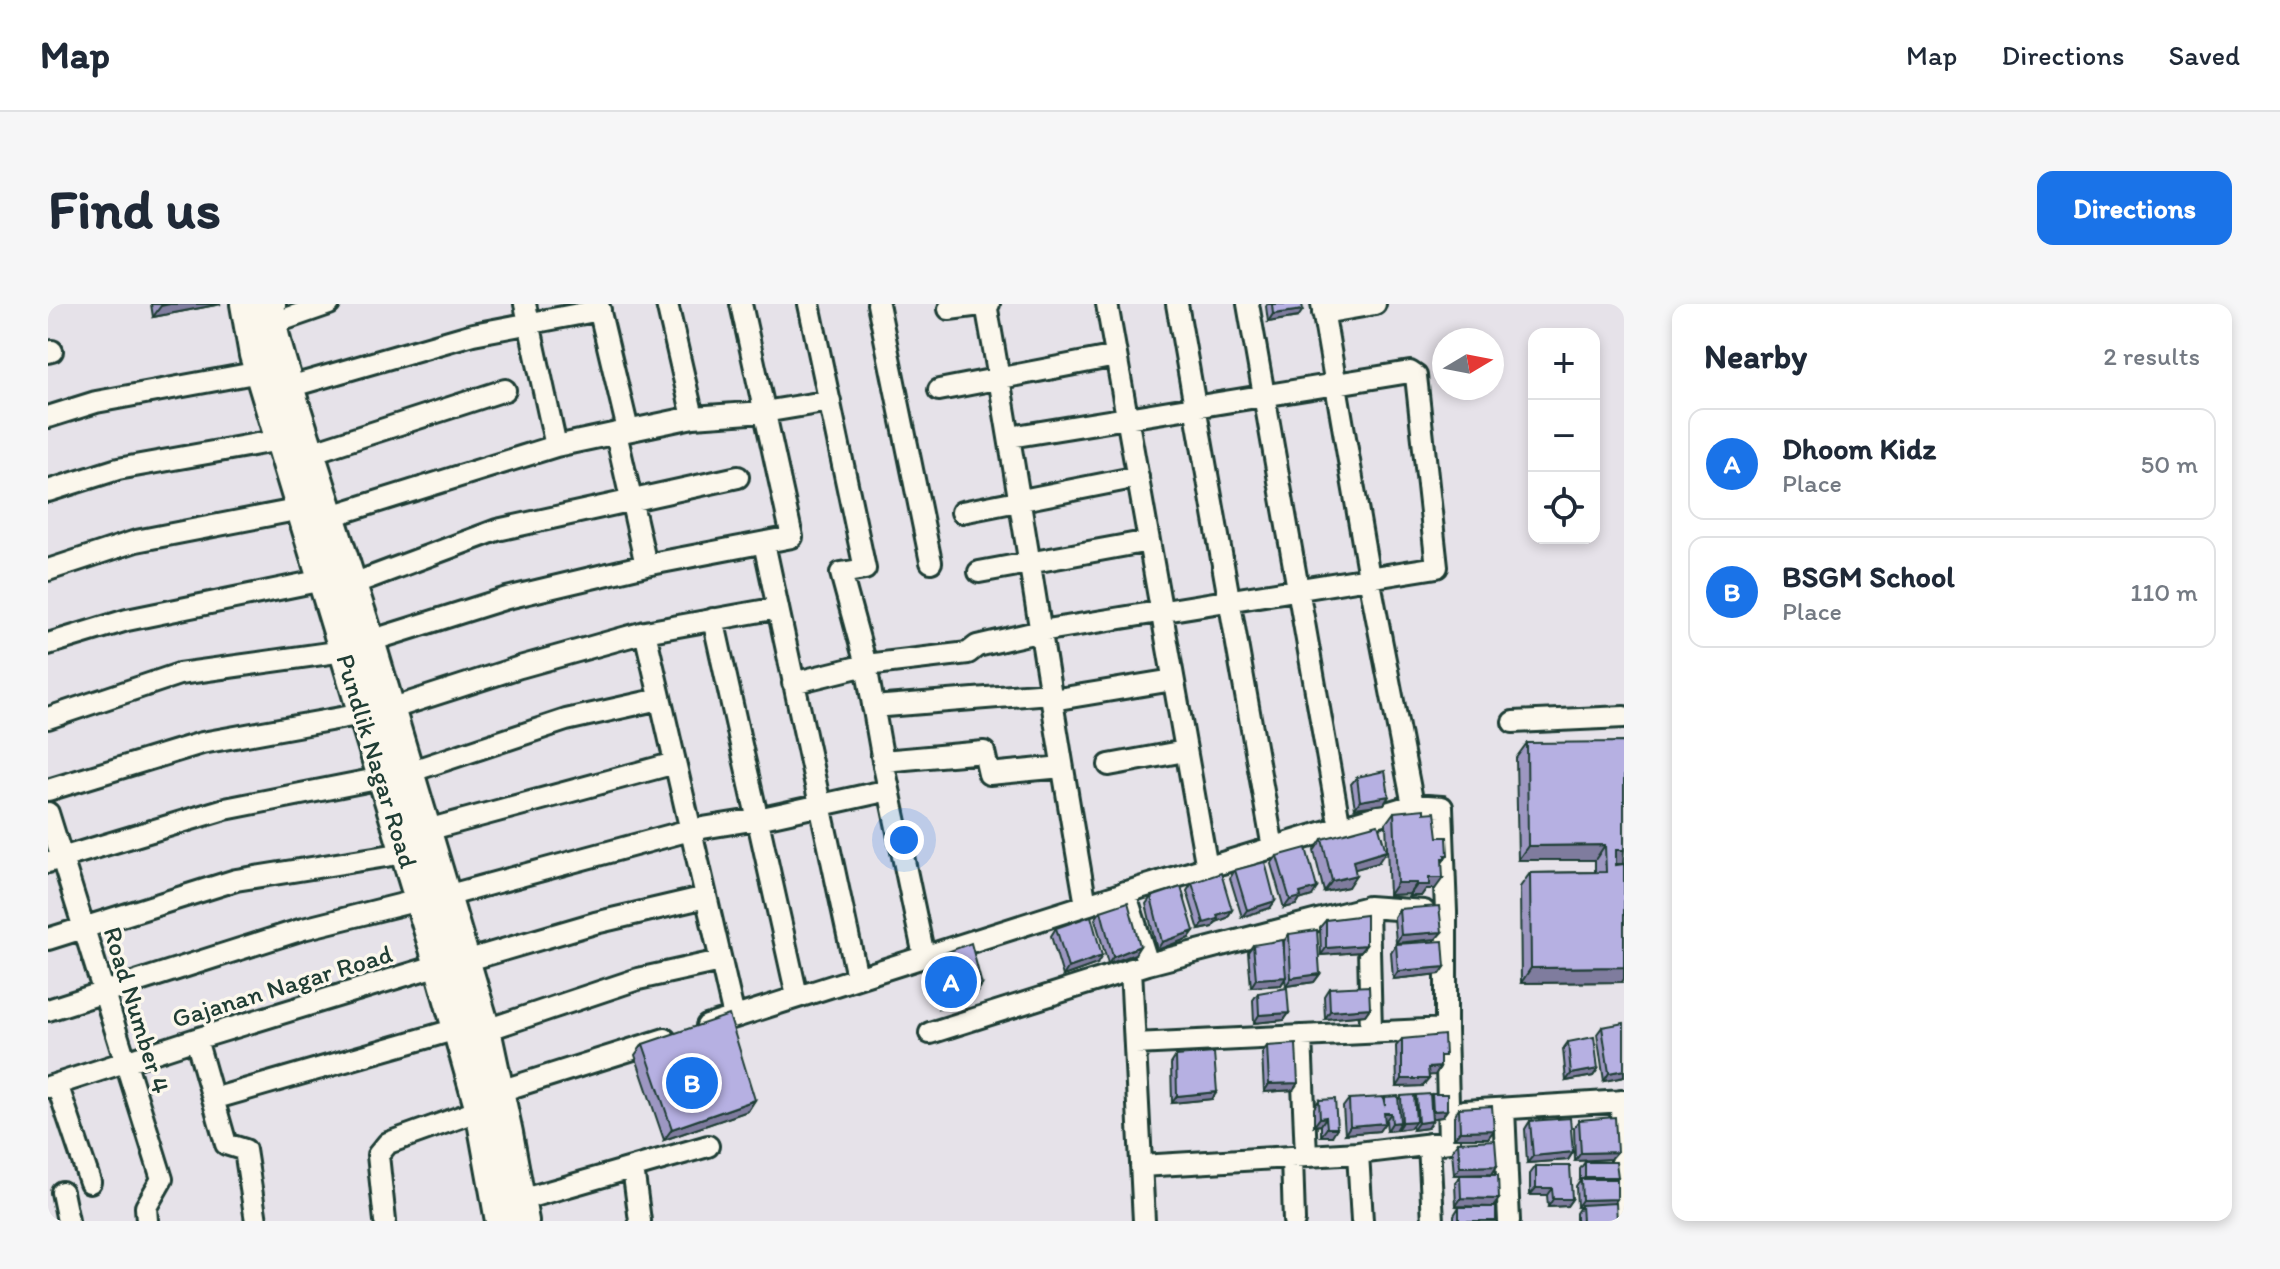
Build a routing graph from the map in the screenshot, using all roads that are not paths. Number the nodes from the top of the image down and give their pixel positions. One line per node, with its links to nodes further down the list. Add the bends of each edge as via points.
1 (245, 304): 18 (main road, Pundlik Nagar Road)
2 (329, 304): 15 (street)
3 (667, 304): 29 (street)
4 (741, 304): 27 (street)
5 (809, 304): 25 (street)
6 (878, 304): 46 (street)
7 (987, 304): 13 (street); 19 (street)
8 (1107, 304): 17 (street)
9 (1177, 304): 26 (street)
10 (1248, 304): 24 (street)
11 (1375, 304): 14 (street)
12 (599, 307): 16 (street); 31 (street)
13 (949, 309)
14 (1322, 309): 20 (street)
15 (273, 314): 21 (main road, Pundlik Nagar Road)
16 (527, 314): 21 (street); 34 (street)
17 (1116, 356): 19 (street); 30 (street)
18 (260, 372): 28 (street, via 96,402); 33 (main road, Pundlik Nagar Road)
19 (1000, 379): 23 (street); 32 (street)
20 (1336, 384): 24 (street); 51 (street); 51 (street, via 1410,372 1416,376 1437,567)
21 (289, 387): 35 (main road, Pundlik Nagar Road)
22 (505, 390): 35 (street)
23 (939, 390)
24 (1263, 396): 26 (street); 53 (street)
25 (830, 401): 27 (street); 62 (street, via 865,569 841,573)
26 (1195, 407): 30 (street); 54 (street)
27 (764, 412): 29 (street); 45 (street, via 792,537)
28 (48, 417)
29 (693, 417): 31 (street)
30 (1128, 419): 32 (street); 37 (street)
31 (622, 431): 34 (street); 40 (street)
32 (1010, 437): 39 (street)
33 (280, 440): 38 (street, via 118,469); 41 (main road, Pundlik Nagar Road)
34 (556, 446): 43 (street)
35 (310, 453): 43 (main road, Pundlik Nagar Road)
36 (738, 477): 40 (street)
37 (1138, 477): 39 (street); 44 (street)
38 (48, 491)
39 (1020, 500): 42 (street); 47 (street)
40 (632, 501): 48 (street); 52 (street, via 497,530)
41 (301, 509): 49 (street, via 136,541); 52 (main road, Pundlik Nagar Road)
42 (962, 512)
43 (331, 516): 52 (main road, Pundlik Nagar Road)
44 (1149, 541): 47 (street); 56 (street)
45 (764, 543): 48 (street); 55 (street)
46 (931, 562)
47 (1030, 563): 50 (street); 58 (street)
48 (646, 565): 61 (street, via 507,598)
49 (48, 570)
50 (979, 572)
51 (1369, 577): 53 (street); 81 (street)
52 (334, 586): 60 (street, via 127,620); 61 (main road, Pundlik Nagar Road)
53 (1299, 589): 54 (street); 84 (street)
54 (1229, 602): 56 (street); 87 (street)
55 (778, 608): 57 (street); 64 (street)
56 (1162, 611): 58 (street); 63 (street)
57 (713, 619): 59 (street); 83 (street)
58 (1041, 631): 62 (street, via 977,646 968,653); 65 (street)
59 (645, 632): 66 (street); 68 (street)
60 (48, 644)
61 (357, 646): 68 (main road, Pundlik Nagar Road); 70 (street, via 179,674)
62 (866, 665): 64 (street); 67 (street)
63 (1173, 680): 65 (street); 72 (street)
64 (793, 683): 80 (street)
65 (1051, 696): 67 (street); 76 (street)
66 (660, 699): 74 (street); 77 (street, via 566,720)
67 (873, 707): 73 (street)
68 (377, 711): 77 (main road, Pundlik Nagar Road); 78 (street, via 202,743)
69 (1624, 717): 71 (street)
70 (48, 718)
71 (1513, 722)
72 (1185, 751): 75 (street); 90 (street)
73 (883, 761): 76 (street, via 984,752 989,774); 79 (street)
74 (675, 763): 85 (street); 86 (street)
75 (1109, 765)
76 (1062, 767): 94 (street)
77 (396, 775): 85 (main road, Pundlik Nagar Road); 88 (main road, Pundlik Nagar Road); 89 (street, via 225,809)
78 (48, 790)
79 (889, 790): 80 (street); 99 (street)
80 (820, 804): 83 (street); 103 (street)
81 (1413, 805): 84 (street); 96 (street, via 1442,807)
82 (48, 813): 89 (street, Road Number 4)
83 (758, 819): 86 (street); 105 (street)
84 (1340, 828): 87 (street)
85 (427, 830): 93 (main road, Pundlik Nagar Road)
86 (690, 830): 92 (street); 93 (street)
87 (1273, 848): 90 (street)
88 (405, 853): 93 (main road, Pundlik Nagar Road); 97 (street, via 236,880)
89 (55, 859): 97 (street, Road Number 4)
90 (1207, 868): 91 (street)
91 (1125, 892): 94 (street); 102 (street)
92 (706, 897): 100 (street); 101 (street, Gajanan Nagar Road)
93 (433, 898): 101 (main road, Pundlik Nagar Road); 104 (street, via 303,929)
94 (1086, 905): 99 (street)
95 (1368, 907): 96 (street); 102 (street); 111 (street)
96 (1446, 912): 109 (street)
97 (84, 928): 98 (street); 104 (street, Road Number 4)
98 (48, 939)
99 (924, 956): 103 (street)
100 (720, 961): 107 (street); 110 (street, via 638,979)
101 (452, 963): 108 (main road, Pundlik Nagar Road); 110 (main road, Pundlik Nagar Road); 114 (street, Gajanan Nagar Road)
102 (1140, 967): 112 (street); 115 (street)
103 (857, 977): 105 (street)
104 (104, 994): 106 (street); 116 (street, Road Number 4)
105 (797, 996): 107 (street)
106 (48, 1010)
107 (734, 1017): 119 (street)
108 (457, 1029): 118 (street); 119 (main road, Pundlik Nagar Road)
109 (1446, 1029): 111 (street); 122 (street)
110 (486, 1030): 119 (main road, Pundlik Nagar Road)
111 (1371, 1032): 113 (street)
112 (930, 1033)
113 (1301, 1036): 115 (street); 126 (street)
114 (196, 1039): 116 (street, Gajanan Nagar Road); 118 (street)
115 (1135, 1044): 127 (street)
116 (126, 1061): 117 (street, Gajanan Nagar Road); 133 (street, Road Number 4, via 162,1179 146,1207)
117 (53, 1086): 129 (street)
118 (213, 1099): 134 (street, via 226,1144 245,1150)
119 (490, 1100): 131 (main road, Pundlik Nagar Road); 135 (street, via 388,1143 378,1155); 136 (main road, Pundlik Nagar Road)
120 (1623, 1101): 121 (street); 143 (street)
121 (1504, 1109): 122 (street); 142 (street)
122 (1449, 1112): 123 (street, via 1449,1142)
123 (1429, 1144): 125 (street); 141 (street)
124 (708, 1146): 128 (street)
125 (1358, 1153): 126 (street); 140 (street)
126 (1299, 1156): 127 (street); 139 (street)
127 (1141, 1166): 138 (street)
128 (633, 1168): 131 (street); 137 (street)
129 (90, 1182)
130 (62, 1192): 132 (street)
131 (522, 1210)
132 (68, 1221)
133 (147, 1221)
134 (256, 1221)
135 (385, 1221)
136 (500, 1221)
137 (640, 1221)
138 (1144, 1221)
139 (1294, 1221)
140 (1362, 1221)
141 (1433, 1221)
142 (1509, 1221)
143 (1623, 1221)

